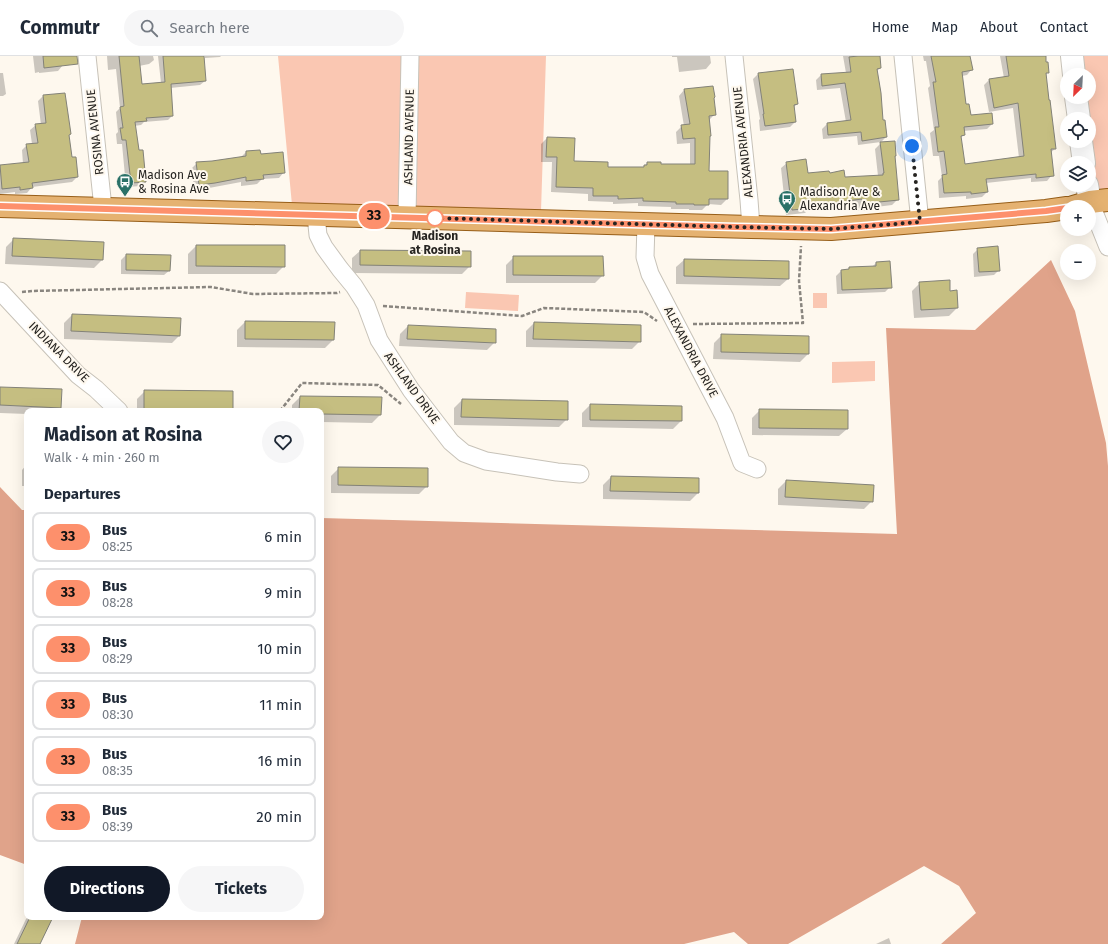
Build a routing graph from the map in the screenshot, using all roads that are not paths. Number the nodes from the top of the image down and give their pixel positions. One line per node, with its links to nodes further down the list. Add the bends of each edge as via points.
1 (87, 56): 9 (street, ROSINA AVENUE)
2 (410, 56): 12 (street, ASHLAND AVENUE)
3 (734, 56): 15 (street, ALEXANDRIA AVENUE)
4 (902, 56): 13 (street)
5 (1072, 56): 6 (street)
6 (1073, 68)
7 (1090, 199): 16 (street)
8 (0, 206): 9 (main road)
9 (104, 208): 11 (main road)
10 (1060, 209): 13 (main road)
11 (316, 215): 12 (main road); 20 (street, ASHLAND DRIVE, via 318,235 324,247 366,305 379,340 451,442 464,454 486,461)
12 (407, 217): 14 (main road)
13 (920, 222): 15 (main road, via 831,229)
14 (646, 224): 15 (main road); 19 (street, ALEXANDRIA DRIVE, via 645,257 650,274 725,418 742,463)
15 (750, 228)
16 (1108, 247)
17 (2, 293): 18 (street, INDIANA DRIVE, via 78,375)
18 (116, 408)
19 (757, 469)
20 (580, 474)

